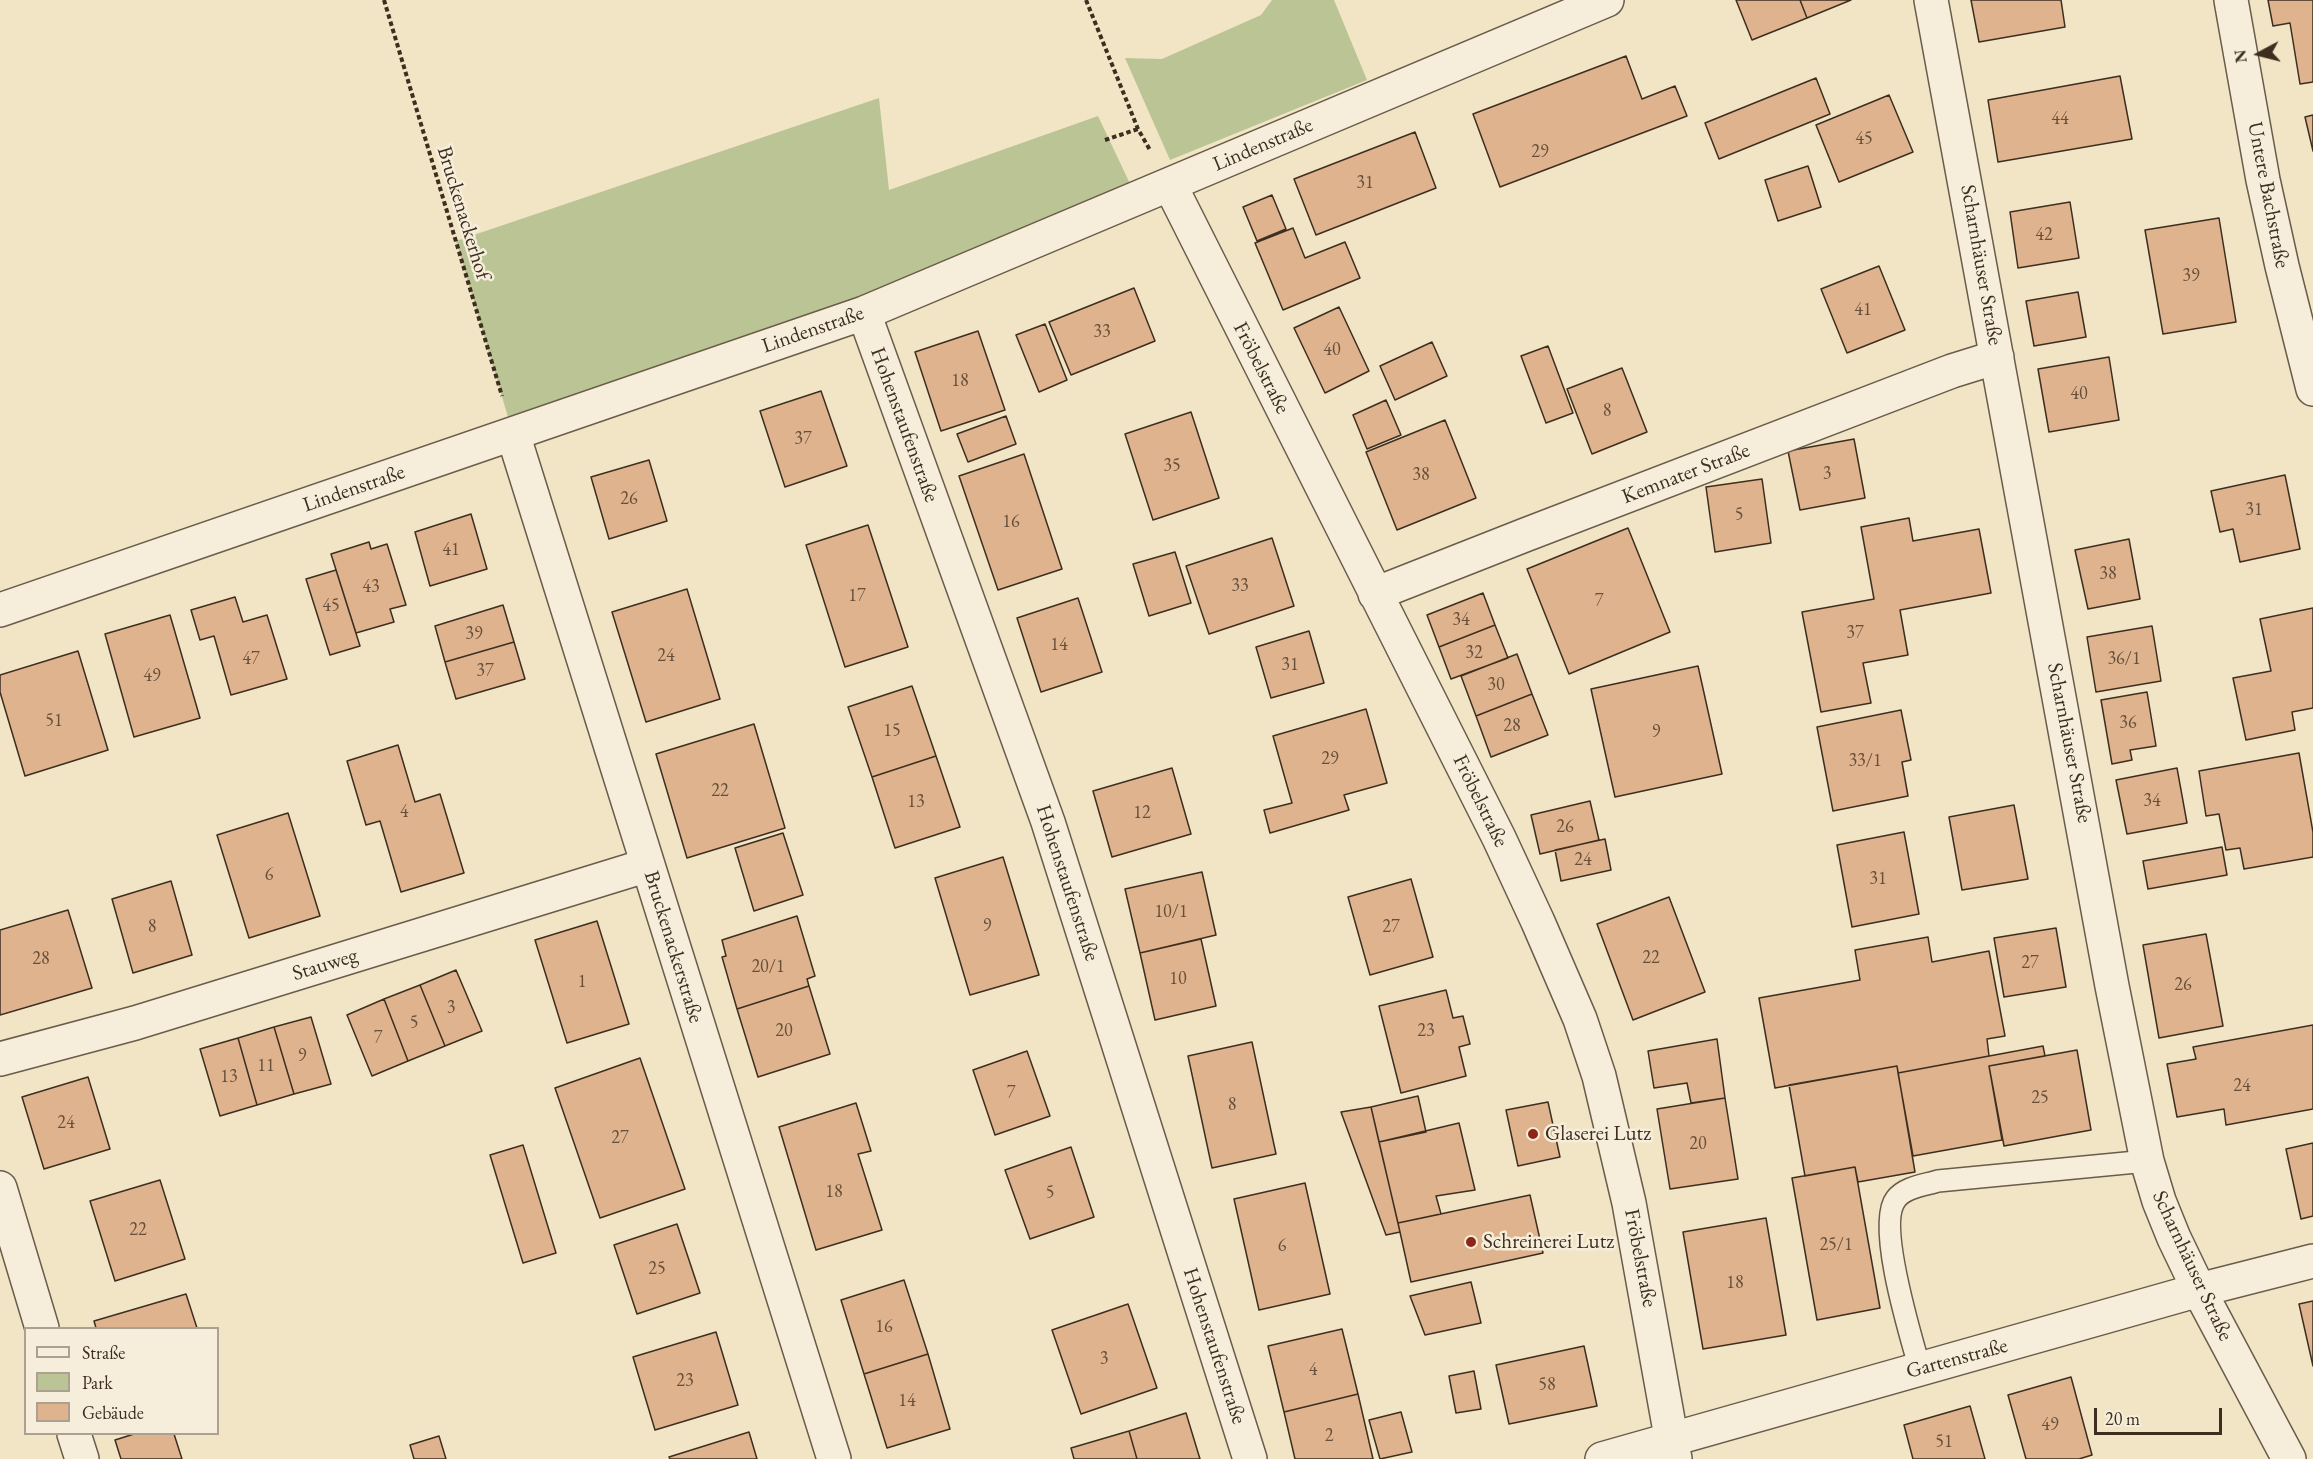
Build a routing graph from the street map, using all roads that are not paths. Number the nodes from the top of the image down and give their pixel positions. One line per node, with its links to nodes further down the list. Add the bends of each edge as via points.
1 (1607, 0): 4 (street, Lindenstraße)
2 (1931, 0): 6 (street, Scharnhäuser Straße)
3 (2231, 0): 7 (street, Untere Bachstraße, via 2263,180)
4 (1170, 184): 5 (street, Lindenstraße); 9 (street, Fröbelstraße)
5 (864, 313): 8 (street, Lindenstraße); 23 (street, Hohenstaufenstraße, via 1048,822)
6 (1998, 357): 9 (street, Kemnater Straße); 13 (street, Scharnhäuser Straße)
7 (2313, 389)
8 (513, 434): 10 (street, Lindenstraße); 11 (street, Bruckenackerstraße)
9 (1375, 594): 20 (street, Fröbelstraße, via 1498,838 1580,1019 1620,1159)
10 (0, 610)
11 (648, 865): 12 (street, Stauweg, via 135,1023); 22 (street, Bruckenackerstraße)
12 (0, 1059)
13 (2147, 1161): 16 (street, Scharnhäuser Straße, via 2159,1201); 18 (lane, via 1938,1181 1912,1188 1896,1199 1889,1218 1892,1252)
14 (0, 1188): 17 (street)
15 (2313, 1261): 16 (street, Gartenstraße)
16 (2199, 1290): 18 (street, Gartenstraße); 25 (street, Scharnhäuser Straße)
17 (41, 1327)
18 (1920, 1369): 20 (street, Gartenstraße)
19 (74, 1435): 21 (street)
20 (1674, 1449): 24 (street, Gartenstraße)
21 (82, 1459)
22 (834, 1459)
23 (1250, 1459)
24 (1602, 1459)
25 (2289, 1459)

